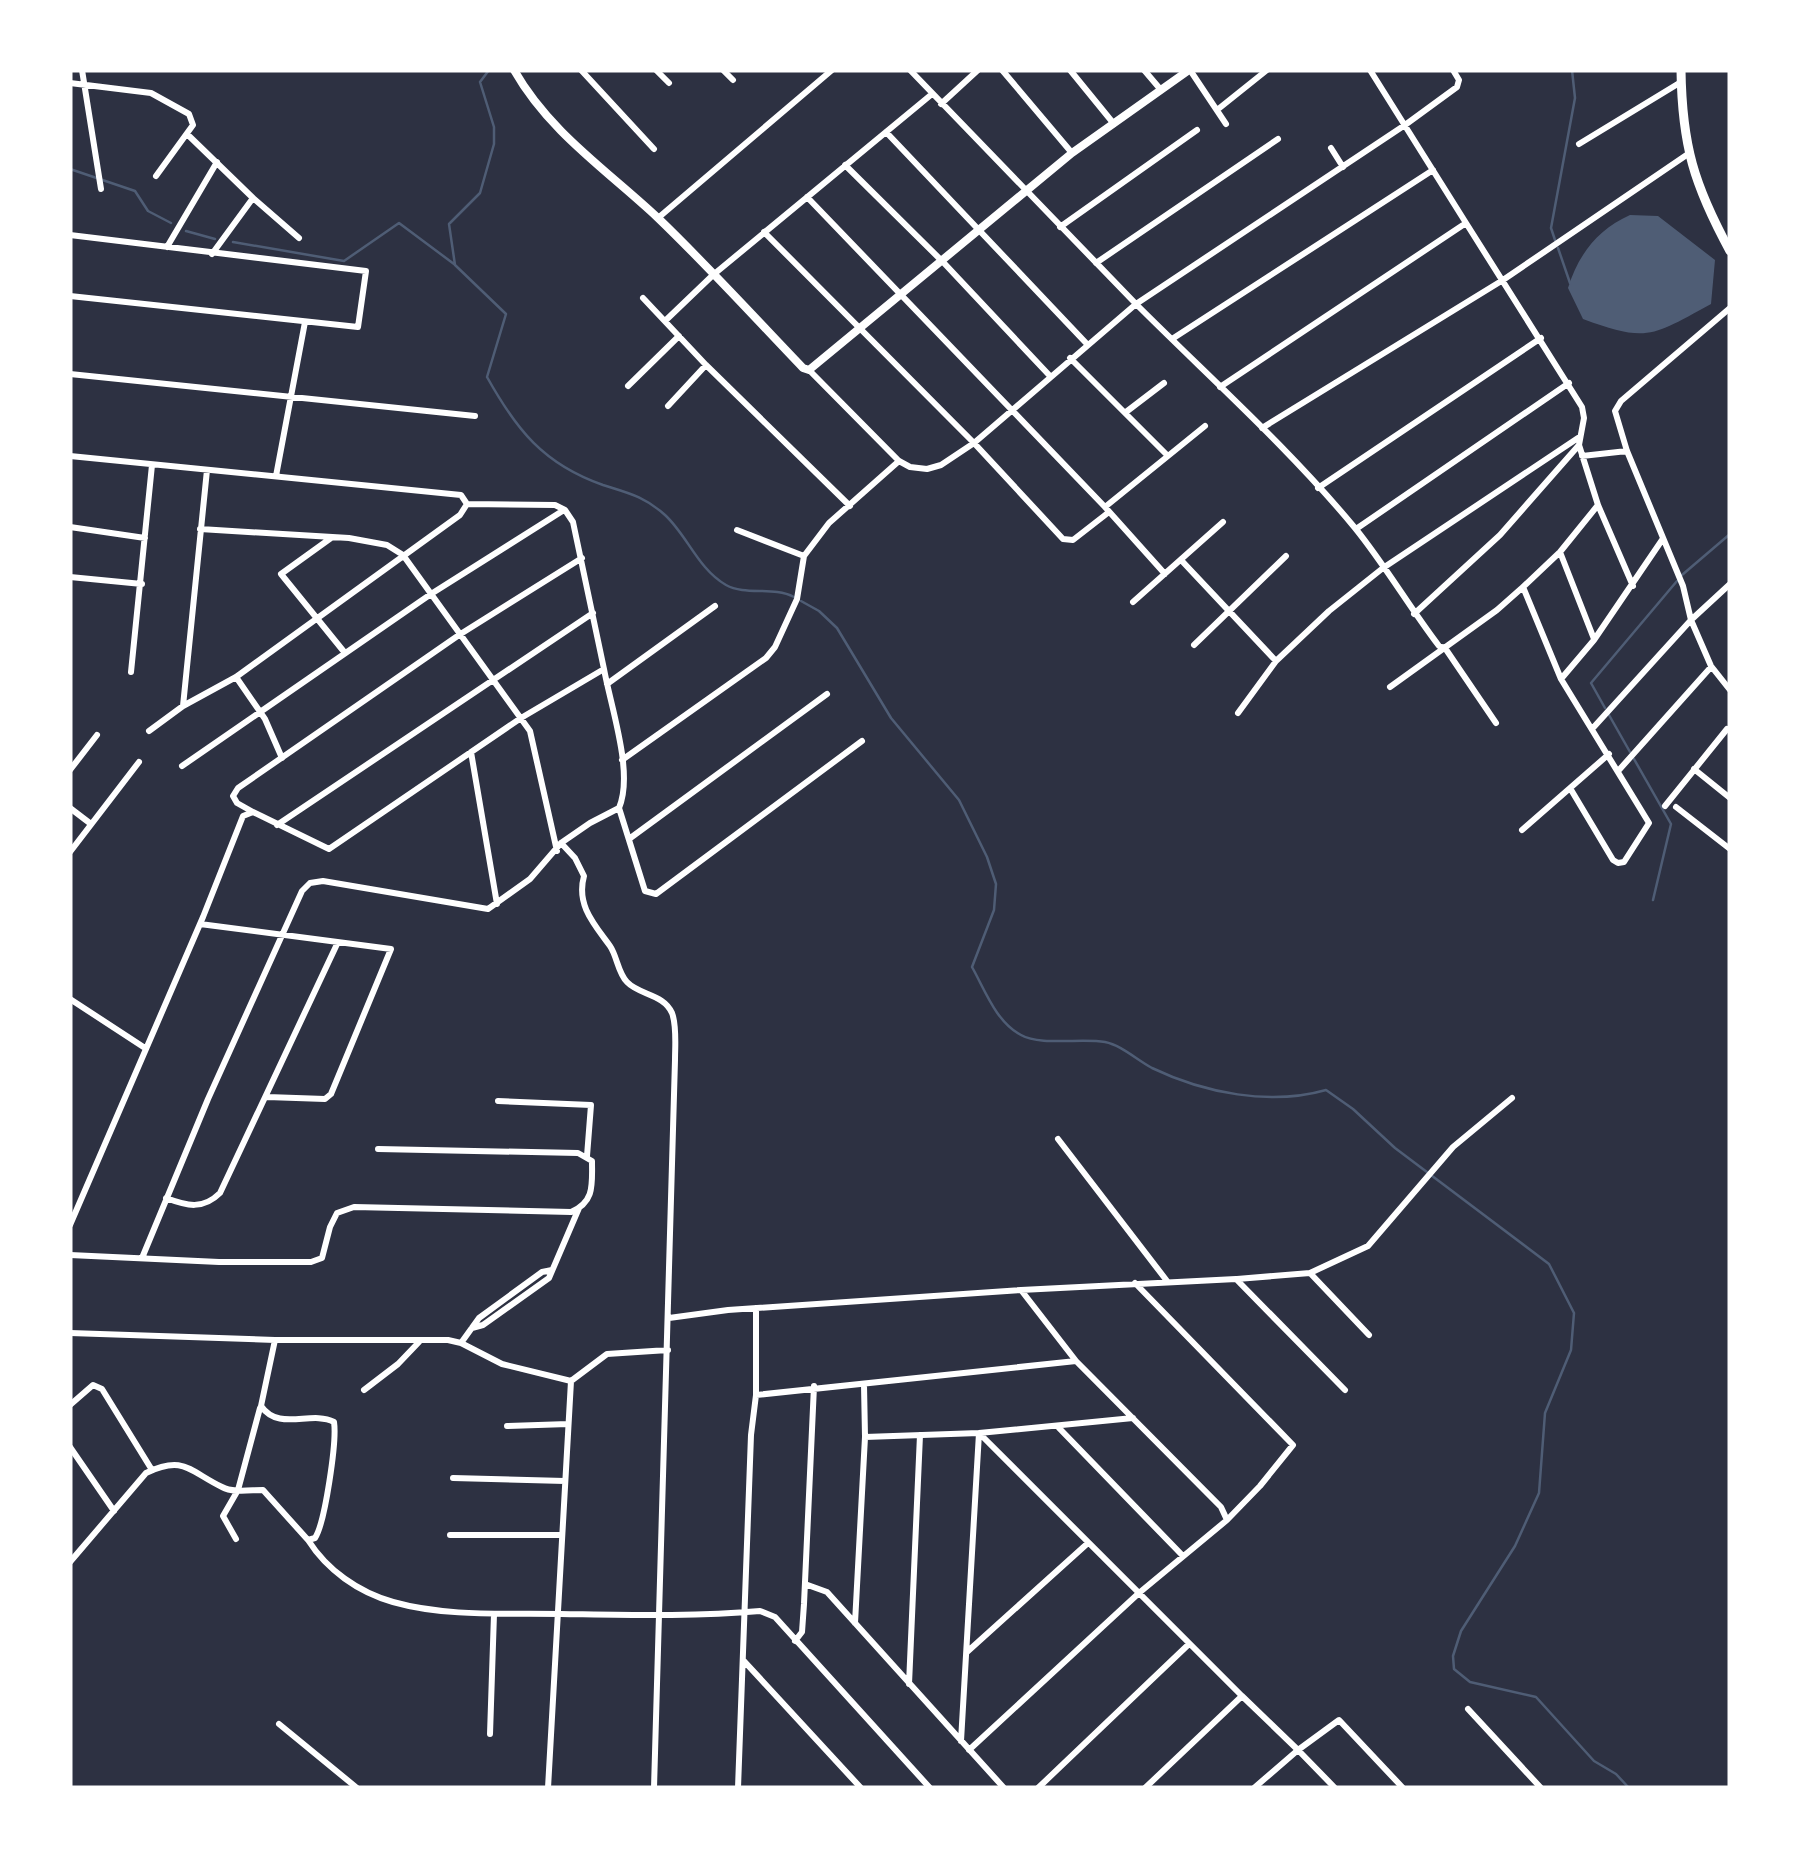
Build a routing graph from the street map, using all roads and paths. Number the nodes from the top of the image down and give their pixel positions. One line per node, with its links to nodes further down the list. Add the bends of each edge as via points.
1 (82, 70): 23 (street)
2 (514, 70): 49 (street, via 566,139)
3 (580, 70): 37 (street)
4 (656, 70): 21 (street)
5 (723, 70): 19 (street)
6 (832, 70): 49 (street)
7 (910, 70): 25 (street)
8 (978, 70): 26 (street)
9 (1002, 70): 38 (street)
10 (1070, 70): 28 (street)
11 (1144, 70): 24 (street)
12 (1189, 70): 24 (street); 27 (street)
13 (1252, 70): 18 (street)
14 (1268, 70): 18 (street)
15 (1370, 70): 30 (street)
16 (1453, 70): 30 (street, via 1457,87)
17 (1681, 70): 20 (main road)
18 (1259, 78): 27 (street)
19 (733, 80)
20 (1681, 82): 35 (street); 39 (main road)
21 (669, 83)
22 (70, 84): 23 (street)
23 (82, 85): 33 (street, via 163,98 193,119); 45 (street)
24 (1161, 90): 28 (street)
25 (932, 94): 26 (street); 32 (street)
26 (941, 104): 46 (street)
27 (1216, 110): 29 (street)
28 (1114, 124): 38 (street)
29 (1226, 124)
30 (1405, 125): 42 (street); 43 (street)
31 (1196, 130): 51 (street)
32 (886, 132): 41 (street); 52 (street)
33 (186, 134): 40 (street); 44 (street)
34 (1278, 140): 60 (street)
35 (1579, 144)
36 (1332, 148): 42 (street)
37 (654, 149)
38 (1072, 153): 46 (street)
39 (1688, 154): 57 (main road); 62 (street)
40 (217, 162): 48 (street); 56 (street)
41 (846, 165): 47 (street); 59 (street)
42 (1342, 167): 66 (street)
43 (1433, 170): 50 (street); 73 (street)
44 (156, 176)
45 (101, 189)
46 (1025, 191): 51 (street); 52 (street)
47 (807, 196): 53 (street); 63 (street)
48 (253, 198): 55 (street); 58 (street)
49 (658, 218): 61 (street)
50 (1466, 223): 62 (street); 83 (street)
51 (1060, 226): 60 (street)
52 (978, 231): 59 (street); 74 (street)
53 (764, 232): 61 (street); 70 (street)
54 (70, 235): 56 (street)
55 (299, 238)
56 (166, 248): 58 (street)
57 (1730, 250)
58 (212, 254): 69 (street, via 366,270 358,327)
59 (943, 262): 63 (street); 79 (street)
60 (1096, 263): 66 (street)
61 (713, 274): 68 (street); 77 (street)
62 (1503, 280): 72 (street); 90 (street)
63 (902, 295): 70 (street); 86 (street)
64 (70, 296): 69 (street)
65 (644, 298): 68 (street)
66 (1136, 304): 73 (street); 74 (street)
67 (1730, 308): 93 (street, via 1617,405)
68 (665, 321): 71 (street)
69 (305, 322): 84 (street)
70 (861, 328): 77 (street); 92 (street)
71 (679, 336): 76 (street); 82 (street)
72 (1542, 338): 81 (street); 101 (street)
73 (1172, 340): 83 (street)
74 (1087, 344): 75 (street)
75 (1070, 358): 79 (street); 87 (street)
76 (706, 365): 85 (street); 104 (street)
77 (809, 370): 97 (street)
78 (70, 374): 84 (street)
79 (1050, 376): 86 (street)
80 (1164, 383): 87 (street)
81 (1568, 383): 91 (street, via 1584,418); 110 (street)
82 (628, 386)
83 (1220, 387): 90 (street)
84 (291, 398): 88 (street); 100 (street)
85 (668, 406)
86 (1011, 409): 92 (street); 105 (street)
87 (1126, 412): 94 (street)
88 (475, 416)
89 (1206, 426): 94 (street)
90 (1262, 428): 101 (street)
91 (1579, 441): 96 (street); 121 (street); 133 (street, via 1500,535)
92 (974, 443): 97 (street, via 926,469); 105 (street, via 1064,539 1073,540)
93 (1627, 450): 96 (street); 114 (street)
94 (1168, 455): 105 (street)
95 (70, 456): 98 (street)
96 (1582, 456): 103 (street)
97 (899, 461): 104 (street)
98 (152, 465): 99 (street); 112 (street)
99 (207, 470): 100 (street); 109 (street)
100 (276, 476): 102 (street, via 461,494)
101 (1318, 488): 110 (street)
102 (467, 504): 106 (street); 116 (street)
103 (1598, 505): 115 (street); 126 (street)
104 (850, 506): 117 (street)
105 (1107, 509): 122 (street)
106 (566, 510): 119 (street); 128 (street)
107 (1222, 522): 120 (street)
108 (70, 527): 112 (street)
109 (200, 528): 113 (street); 152 (street)
110 (1356, 529): 121 (street)
111 (737, 530): 117 (street)
112 (145, 538): 124 (street)
113 (332, 538): 116 (street, via 387,544); 134 (street, via 281,574)
114 (1662, 540): 126 (street); 135 (street)
115 (1560, 552): 127 (street); 137 (street)
116 (403, 555): 128 (street); 134 (street)
117 (804, 556): 165 (street, via 797,599 766,658)
118 (1286, 556): 131 (street)
119 (582, 558): 132 (street); 136 (street)
120 (1181, 560): 122 (street); 131 (street)
121 (1383, 568): 133 (street); 141 (street)
122 (1164, 574): 129 (street)
123 (70, 577): 124 (street)
124 (142, 584): 144 (street)
125 (1730, 584): 135 (street)
126 (1633, 586): 137 (street)
127 (1524, 587): 139 (street); 147 (street)
128 (431, 594): 136 (street); 140 (street)
129 (1134, 602)
130 (715, 606): 148 (street)
131 (1229, 612): 138 (street); 141 (street)
132 (593, 613): 143 (street); 146 (street)
133 (1414, 614): 139 (street)
134 (316, 617): 140 (street); 145 (street)
135 (1690, 620): 142 (street); 158 (street)
136 (459, 635): 146 (street); 164 (street)
137 (1594, 640): 147 (street)
138 (1194, 645)
139 (1445, 648): 149 (street); 156 (street)
140 (345, 653): 153 (street)
141 (1276, 661): 154 (street)
142 (1712, 666): 150 (street); 169 (street)
143 (604, 669): 148 (street); 155 (street)
144 (131, 672)
145 (236, 678): 152 (street); 153 (street)
146 (491, 679): 155 (street); 179 (street)
147 (1561, 679): 158 (street)
148 (607, 684): 165 (street)
149 (1390, 687)
150 (1730, 690)
151 (828, 694): 181 (street)
152 (183, 706): 159 (street)
153 (260, 712): 164 (street); 167 (street)
154 (1238, 713)
155 (522, 718): 162 (street); 182 (street)
156 (1496, 723)
157 (1729, 728): 170 (street)
158 (1592, 729): 163 (street)
159 (150, 731)
160 (97, 735): 168 (street)
161 (862, 741): 181 (street, via 656,894 645,891)
162 (472, 752): 179 (street, via 330,849); 185 (street)
163 (1609, 754): 169 (street); 171 (street)
164 (282, 758): 177 (street, via 238,788 237,803)
165 (622, 760): 176 (street)
166 (139, 762): 178 (street)
167 (182, 766)
168 (70, 770)
169 (1619, 770): 171 (street, via 1649,823 1624,862 1613,860)
170 (1694, 770): 172 (street); 173 (street)
171 (1570, 788): 180 (street)
172 (1730, 798)
173 (1665, 806)
174 (1676, 806): 183 (street)
175 (70, 808): 178 (street)
176 (619, 808): 181 (street); 182 (street)
177 (252, 812): 179 (street); 186 (street, via 243,816)
178 (91, 824): 184 (street)
179 (277, 825)
180 (1522, 830)
181 (628, 839)
182 (559, 847): 185 (street); 208 (street, via 575,858 584,876 580,890 587,916 627,982 672,1014)
183 (1730, 849)
184 (70, 852)
185 (497, 904): 187 (street, via 488,908 323,880 302,891)
186 (200, 924): 187 (street); 190 (street)
187 (282, 934): 188 (street); 197 (street)
188 (338, 942): 191 (street); 191 (street, via 391,949 334,1090 325,1098)
189 (70, 998): 190 (street)
190 (145, 1048): 199 (street)
191 (266, 1097): 197 (street, via 220,1194 202,1206)
192 (1512, 1098): 202 (street, via 1453,1147 1368,1246)
193 (498, 1102): 196 (street, via 591,1104)
194 (1058, 1139): 205 (street)
195 (378, 1149): 196 (street)
196 (587, 1156): 198 (street, via 592,1193)
197 (166, 1198): 201 (street)
198 (579, 1208): 201 (street, via 354,1207 337,1213 322,1258 311,1262); 213 (street, via 542,1285 472,1328)
199 (70, 1225)
200 (70, 1255): 201 (street)
201 (142, 1258)
202 (1310, 1273): 203 (street); 210 (street)
203 (1236, 1280): 205 (street); 220 (street)
204 (1134, 1282): 205 (street); 206 (street); 237 (street, via 1293,1444)
205 (1168, 1282)
206 (1020, 1290): 207 (street); 215 (street)
207 (756, 1308): 208 (street); 221 (street)
208 (668, 1318): 214 (street)
209 (70, 1333): 211 (street)
210 (1370, 1334)
211 (275, 1340): 212 (street); 223 (street)
212 (419, 1342): 213 (street); 219 (street)
213 (461, 1343): 216 (street, via 502,1364)
214 (668, 1350): 216 (street, via 608,1354); 250 (street)
215 (1076, 1362): 217 (street); 224 (street)
216 (571, 1381): 225 (street)
217 (864, 1385): 218 (street); 230 (street)
218 (814, 1386): 221 (street); 245 (street)
219 (364, 1390)
220 (1345, 1390)
221 (756, 1395): 247 (street)
222 (70, 1405): 232 (street, via 93,1385 102,1389)
223 (260, 1406): 235 (street); 241 (street, via 283,1420 334,1422 322,1527)
224 (1134, 1418): 227 (street); 237 (street, via 1222,1506)
225 (568, 1424): 226 (street); 234 (street)
226 (507, 1426)
227 (1058, 1427): 228 (street); 243 (street)
228 (978, 1433): 229 (street); 242 (street); 254 (street)
229 (920, 1435): 230 (street); 256 (street)
230 (865, 1437): 251 (street)
231 (70, 1446): 236 (street)
232 (152, 1470): 235 (street, via 178,1463 225,1490); 236 (street)
233 (454, 1478): 234 (street)
234 (564, 1481): 239 (street)
235 (238, 1490): 240 (street, via 222,1516); 241 (street, via 263,1490)
236 (114, 1511): 244 (street)
237 (1227, 1520): 243 (street)
238 (450, 1535): 239 (street)
239 (561, 1535): 249 (street)
240 (236, 1539)
241 (308, 1540): 248 (street, via 329,1568 390,1601)
242 (1088, 1543): 246 (street); 254 (street)
243 (1182, 1556): 246 (street)
244 (70, 1562)
245 (805, 1584): 251 (street, via 826,1592); 252 (street, via 802,1632)
246 (1139, 1593): 253 (street); 262 (street)
247 (746, 1612): 250 (street); 252 (street, via 774,1617); 255 (street)
248 (494, 1614): 249 (street); 260 (street)
249 (556, 1614): 250 (street); 265 (street)
250 (661, 1616): 266 (street)
251 (854, 1624): 256 (street)
252 (795, 1641): 269 (street)
253 (1189, 1644): 257 (street); 271 (street)
254 (966, 1653): 261 (street)
255 (742, 1659): 267 (street); 268 (street)
256 (909, 1685): 261 (street)
257 (1242, 1696): 263 (street); 272 (street)
258 (1468, 1710): 276 (street)
259 (280, 1724): 264 (street)
260 (490, 1734)
261 (961, 1741): 262 (street)
262 (969, 1750): 270 (street)
263 (1298, 1750): 273 (street); 274 (street); 275 (street, via 1339,1720)
264 (357, 1788)
265 (548, 1788)
266 (654, 1788)
267 (738, 1788)
268 (861, 1788)
269 (930, 1788)
270 (1004, 1788)
271 (1038, 1788)
272 (1146, 1788)
273 (1254, 1788)
274 (1335, 1788)
275 (1403, 1788)
276 (1541, 1788)

